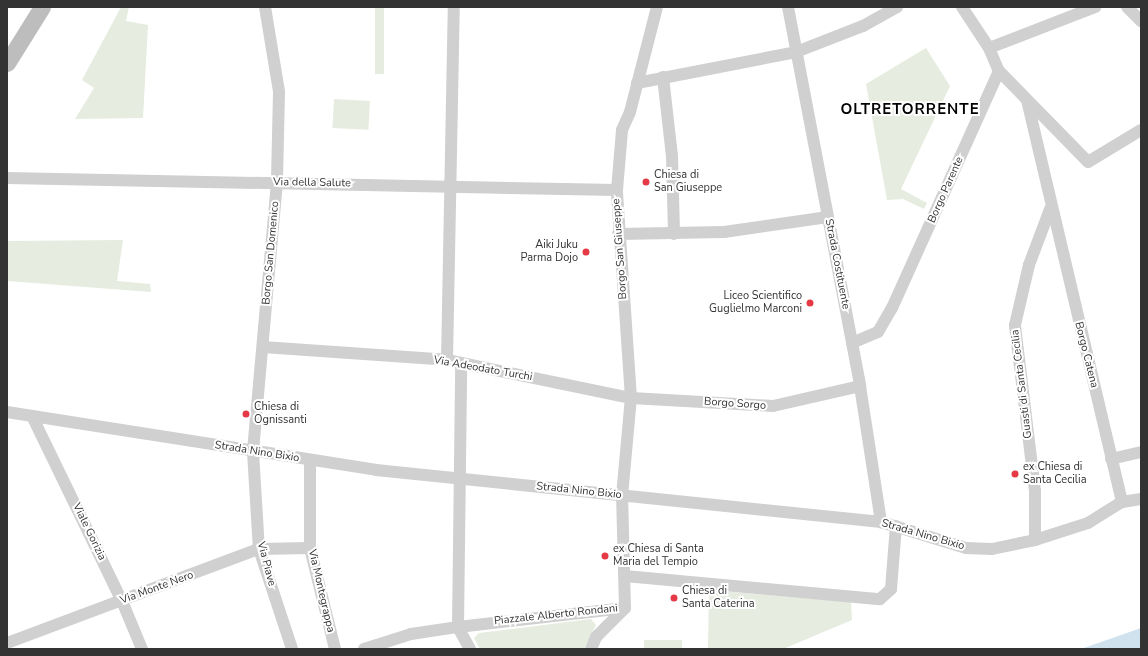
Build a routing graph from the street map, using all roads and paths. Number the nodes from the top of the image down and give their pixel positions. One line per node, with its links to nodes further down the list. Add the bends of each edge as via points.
1 (42, 7): 13 (main road)
2 (265, 7): 20 (street, Borgo San Domenico, via 279,92)
3 (454, 7): 21 (street)
4 (657, 7): 16 (street, Borgo San Giuseppe)
5 (788, 7): 12 (street, Strada Costituente)
6 (897, 7): 12 (street, via 863,26)
7 (962, 7): 11 (street)
8 (1095, 7): 11 (street)
9 (1127, 7): 10 (street)
10 (1141, 20)
11 (989, 48): 14 (street)
12 (796, 52): 15 (street); 24 (street, Strada Costituente)
13 (7, 64)
14 (999, 71): 17 (street); 27 (street, Borgo Parente, via 892,308 878,332)
15 (663, 77): 16 (street); 26 (street, via 672,156)
16 (638, 83): 22 (street, Borgo San Giuseppe, via 622,130)
17 (1027, 100): 18 (street, via 1088,162); 23 (street, Borgo Catena)
18 (1141, 130)
19 (7, 178): 20 (street, Via della Salute)
20 (277, 182): 21 (street, Via della Salute); 28 (street, Borgo San Domenico)
21 (450, 185): 22 (street, Via della Salute); 29 (street)
22 (617, 190): 25 (street, Borgo San Giuseppe)
23 (1050, 209): 37 (street, Borgo Catena); 45 (street, Guasti di Santa Cecilia, via 1029,265 1015,325 1035,492)
24 (828, 217): 26 (street, via 724,232); 27 (street, Strada Costituente)
25 (618, 234): 26 (street); 32 (street, Borgo San Giuseppe)
26 (674, 234)
27 (852, 343): 31 (street, Strada Costituente)
28 (263, 347): 29 (street, Via Adeodato Turchi); 35 (street, Borgo San Domenico)
29 (447, 360): 30 (street, Via Adeodato Turchi)
30 (461, 364): 32 (street, Via Adeodato Turchi); 39 (street, via 458,389)
31 (860, 386): 32 (street, Borgo Sorgo, via 773,406); 43 (street, Strada Costituente)
32 (631, 398): 40 (street, Borgo San Giuseppe)
33 (7, 412): 34 (street, Strada Nino Bixio)
34 (32, 416): 35 (street, Strada Nino Bixio); 49 (street, Viale Gorizia)
35 (253, 452): 38 (street, Strada Nino Bixio); 47 (street, Via Piave)
36 (1141, 452): 37 (street)
37 (1111, 459): 42 (street, Borgo Catena)
38 (310, 460): 39 (street, Strada Nino Bixio); 46 (street, Via Montegrappa)
39 (461, 478): 40 (street, Strada Nino Bixio); 51 (street)
40 (622, 496): 43 (street, Strada Nino Bixio); 48 (street, Borgo San Giuseppe)
41 (1141, 499): 42 (street, Strada Nino Bixio)
42 (1122, 502): 45 (street, Strada Nino Bixio, via 1088,523)
43 (881, 522): 44 (street, Strada Nino Bixio)
44 (896, 526): 45 (street, Strada Nino Bixio, via 966,548 992,549); 48 (street, via 891,589 880,599)
45 (1036, 540)
46 (310, 548): 47 (street, Via Monte Nero); 55 (street, Via Montegrappa)
47 (259, 549): 49 (street, Via Monte Nero); 54 (street, Via Piave)
48 (625, 576): 50 (street, Borgo San Giuseppe)
49 (122, 601): 52 (street, Via Monte Nero); 53 (street, Viale Gorizia)
50 (625, 608): 51 (street, Piazzale Alberto Rondani); 58 (street, Piazzale Alberto Rondani, via 596,637)
51 (458, 627): 56 (street, Piazzale Alberto Rondani, via 412,634); 57 (street)
52 (7, 643)
53 (142, 649)
54 (292, 649)
55 (335, 649)
56 (364, 649)
57 (470, 649)
58 (591, 649)

